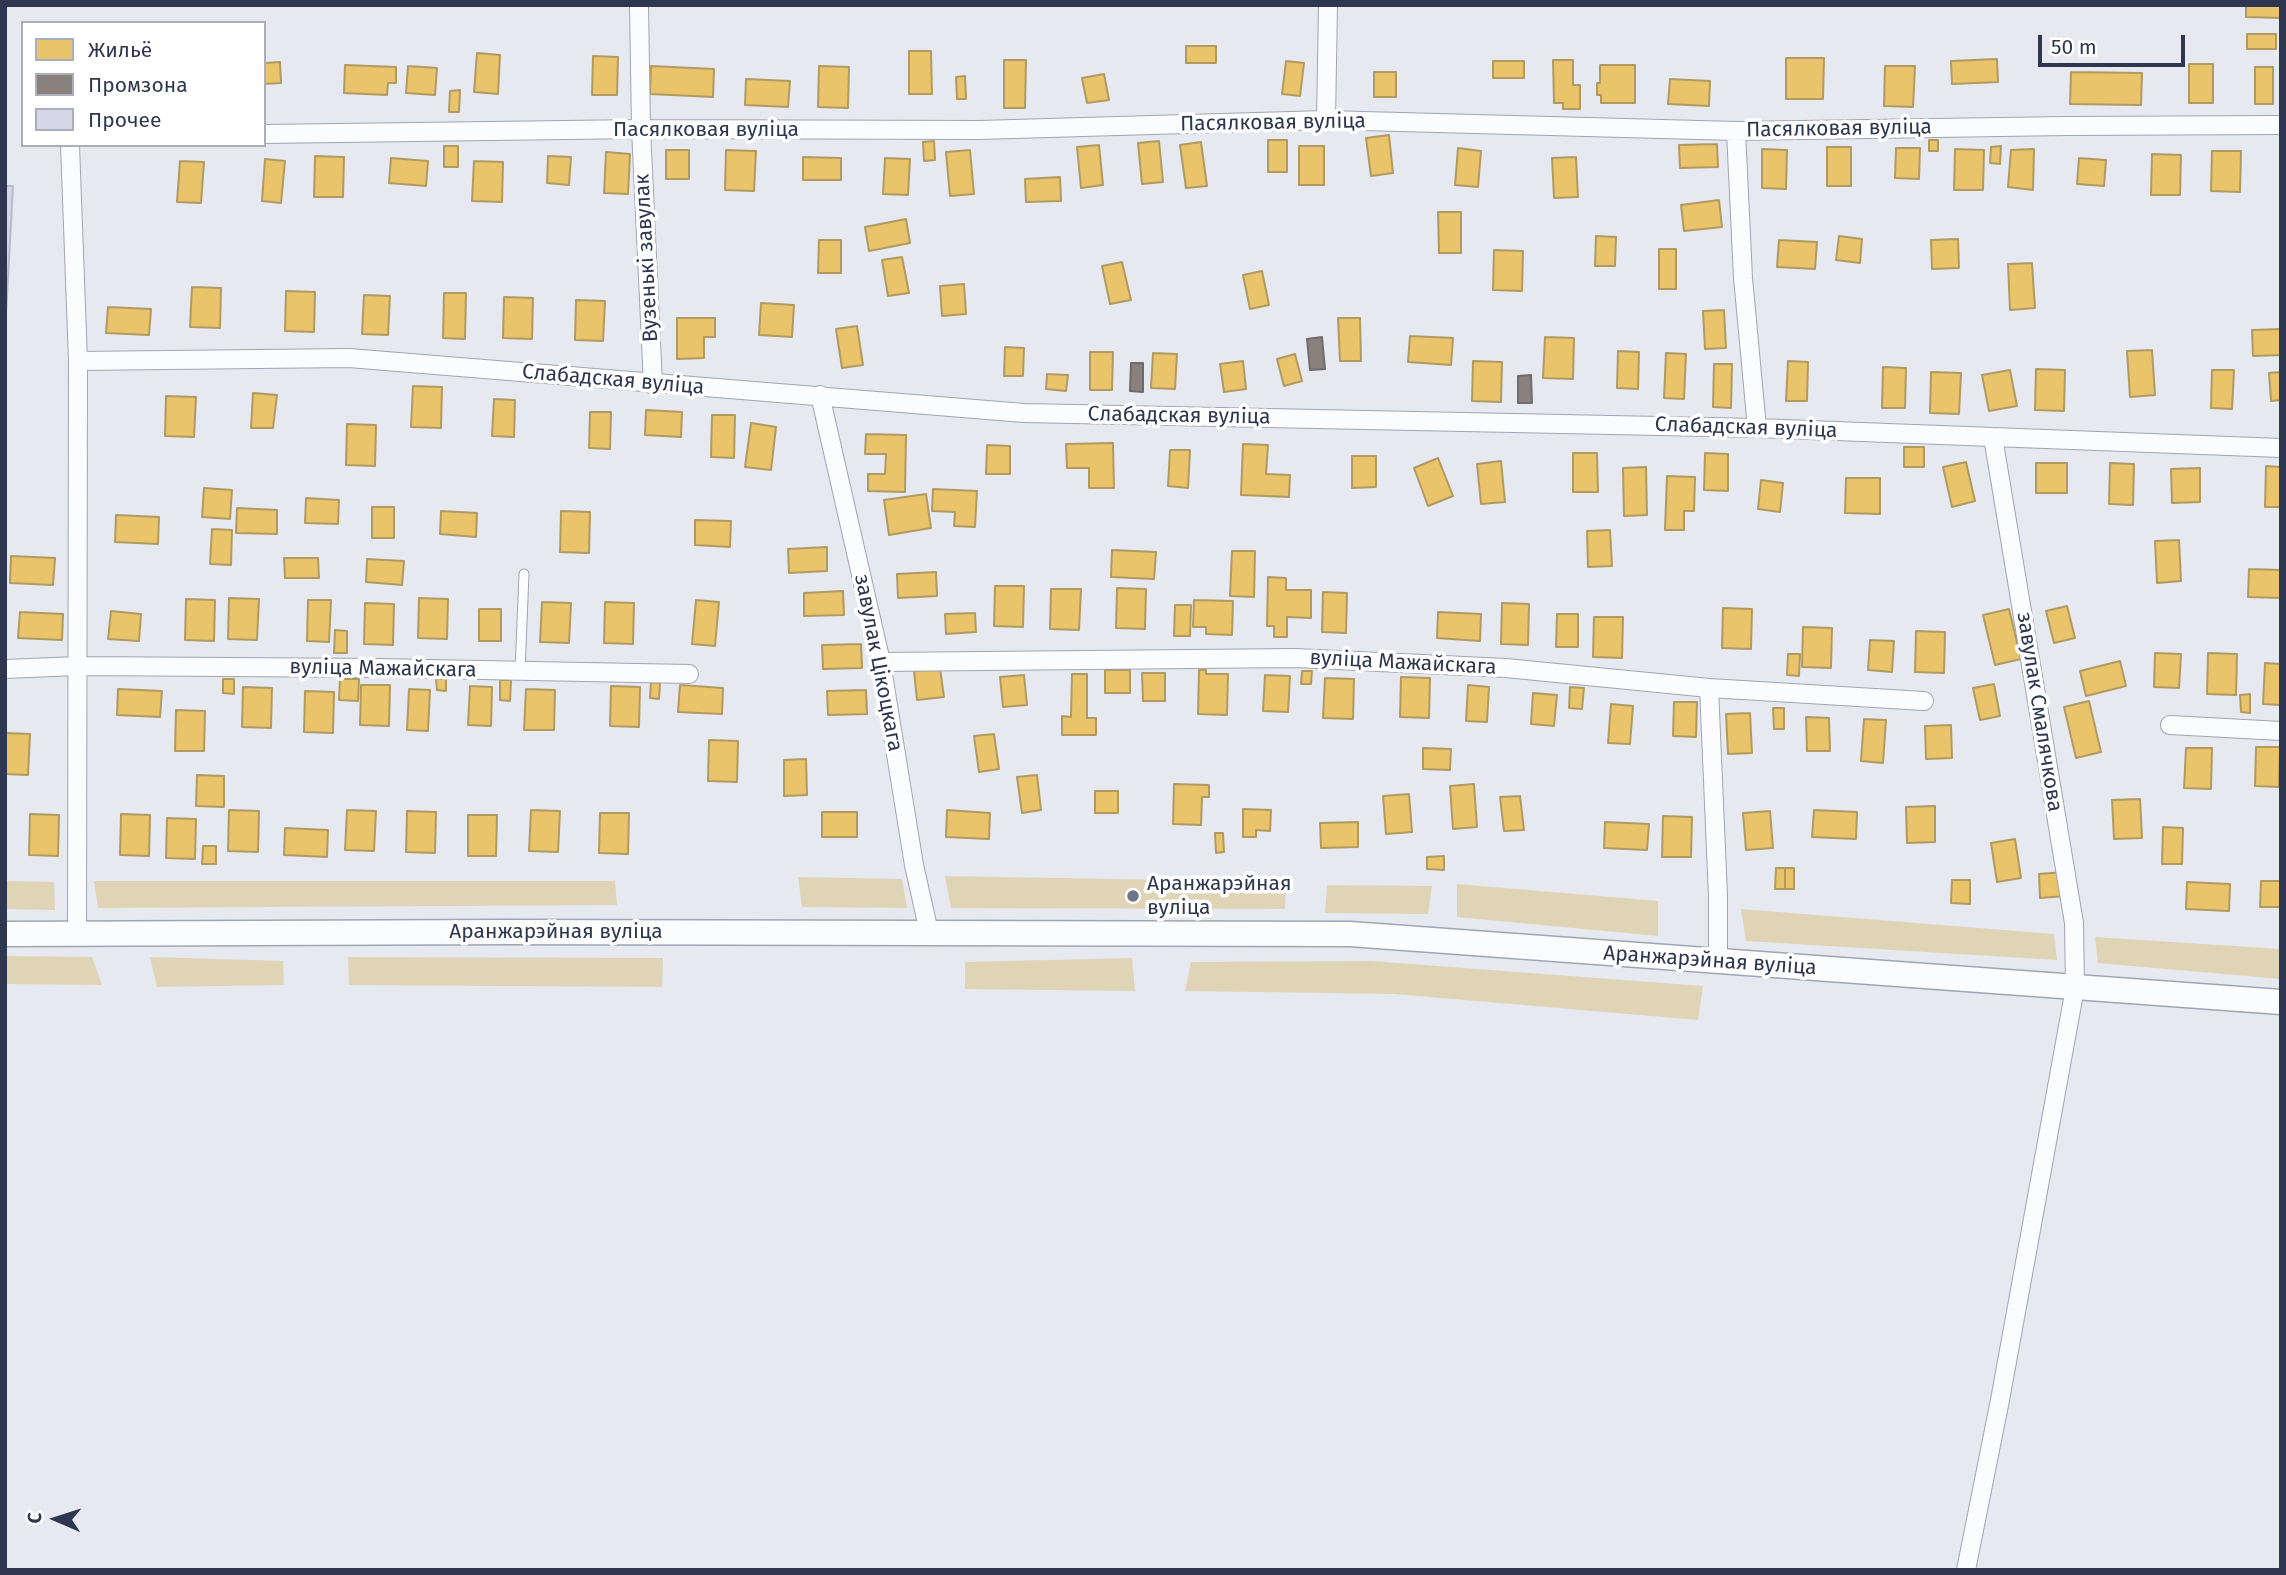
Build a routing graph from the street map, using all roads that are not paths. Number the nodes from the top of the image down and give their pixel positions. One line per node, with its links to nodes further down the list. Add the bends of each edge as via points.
1 (639, 5): 5 (street, Вузенькі завулак)
2 (1328, 5): 3 (street)
3 (1326, 120): 5 (street, Пасялковая вуліца, via 978,130); 6 (street, Пасялковая вуліца)
4 (2281, 125): 6 (street, Пасялковая вуліца)
5 (641, 130): 7 (street, Пасялковая вуліца); 10 (street, Вузенькі завулак)
6 (1736, 131): 12 (street)
7 (266, 134)
8 (71, 147): 9 (street)
9 (78, 361): 10 (street, Слабадская вуліца, via 349,358); 17 (street)
10 (653, 384): 11 (street, Слабадская вуліца)
11 (820, 396): 12 (street, Слабадская вуліца, via 1024,414); 16 (street, завулак Цікоцкага)
12 (1756, 428): 13 (street, Слабадская вуліца)
13 (1993, 437): 14 (street, Слабадская вуліца); 29 (street, завулак Смалячкова, via 2074,923)
14 (2281, 448)
15 (524, 574): 19 (lane)
16 (881, 662): 21 (street, вуліца Мажайскага, via 1295,658 1506,668); 25 (street, завулак Цікоцкага)
17 (78, 666): 18 (street, вуліца Мажайскага); 19 (street, вуліца Мажайскага); 27 (street)
18 (5, 669)
19 (520, 671): 20 (street, вуліца Мажайскага)
20 (689, 674)
21 (1709, 688): 22 (street, вуліца Мажайскага); 28 (street)
22 (1924, 701)
23 (2170, 725): 24 (street)
24 (2281, 731)
25 (929, 932): 27 (main road, Аранжарэйная вуліца); 28 (main road, Аранжарэйная вуліца, via 1350,934)
26 (5, 934): 27 (main road, Аранжарэйная вуліца)
27 (77, 934)
28 (1718, 962): 29 (main road, Аранжарэйная вуліца)
29 (2075, 988): 30 (main road, Аранжарэйная вуліца); 31 (street, завулак Смалячкова)
30 (2281, 1002)
31 (1966, 1570)

